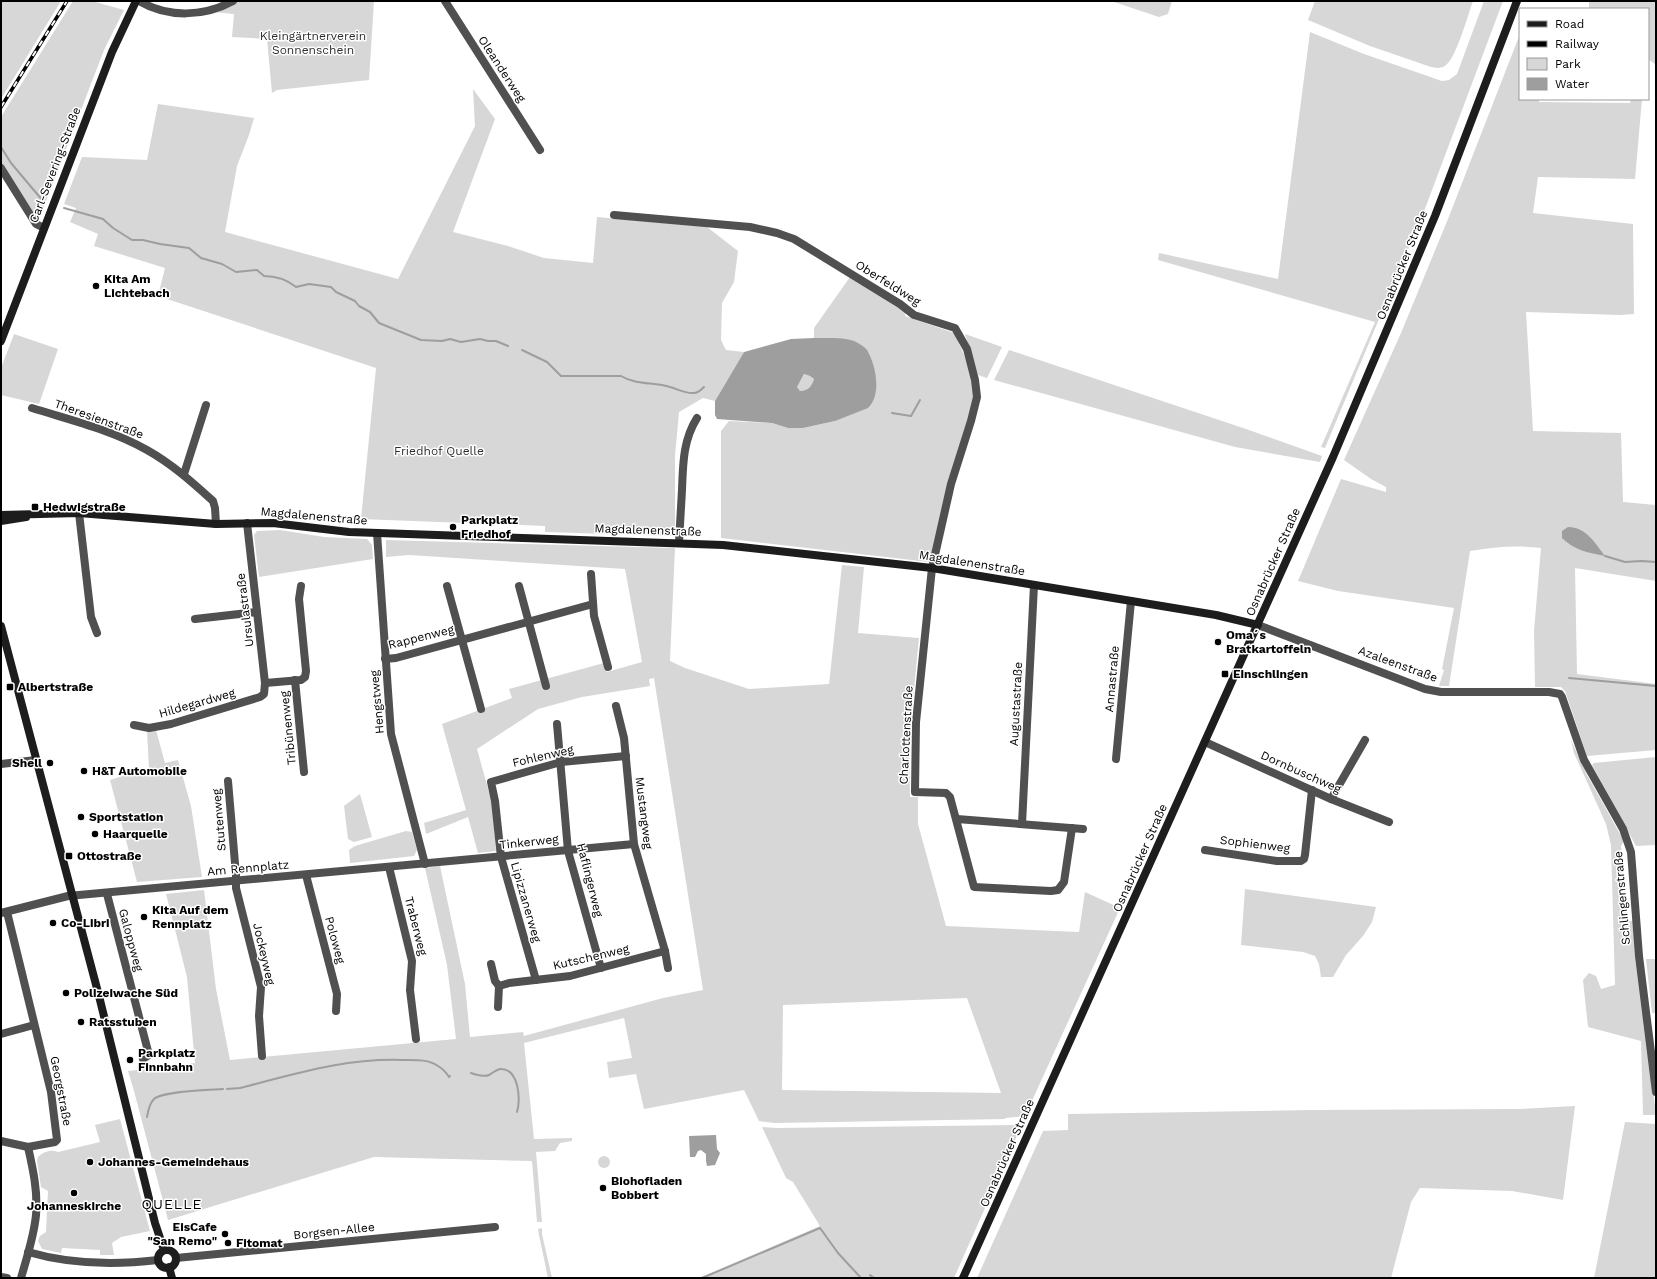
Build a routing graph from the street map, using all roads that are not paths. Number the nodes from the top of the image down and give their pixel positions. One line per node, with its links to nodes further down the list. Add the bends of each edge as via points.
1 (138, 1): 2 (street, via 167,12 190,14 215,9); 8 (street, Carl-Severing-Straße, via 112,52)
2 (233, 1)
3 (445, 1): 5 (street, Oleanderweg)
4 (1517, 6): 33 (street, Osnabrücker Straße, via 1426,237 1333,457)
5 (540, 150)
6 (1, 168): 8 (street, via 36,224)
7 (614, 215): 22 (street, Oberfeldweg, via 750,227 777,233 794,239 914,314 955,328 967,349 976,380 977,397 950,484)
8 (44, 228): 9 (street, Carl-Severing-Straße)
9 (1, 341)
10 (206, 405): 13 (street)
11 (32, 408): 13 (street, Theresienstraße, via 112,434 152,453)
12 (697, 418): 21 (street, via 686,441)
13 (184, 474): 19 (street, Theresienstraße, via 212,501)
14 (80, 513): 16 (street, Magdalenenstraße); 19 (street, Magdalenenstraße); 35 (street, via 91,617)
15 (1, 514): 16 (street, Magdalenenstraße)
16 (33, 515): 17 (street, Magdalenenstraße)
17 (1, 521)
18 (247, 523): 19 (street, Magdalenenstraße); 20 (street, Magdalenenstraße, via 273,522 339,532); 30 (street, Ursulastraße)
19 (216, 524)
20 (376, 533): 21 (street, Magdalenenstraße); 37 (street, Hengstweg)
21 (679, 542): 22 (street, Magdalenenstraße)
22 (932, 568): 24 (street, Magdalenenstraße); 60 (street, Charlottenstraße, via 916,734 915,792 946,793 950,797)
23 (591, 574): 29 (street)
24 (1034, 585): 28 (street, Magdalenenstraße); 62 (street, Augustastraße)
25 (301, 586): 39 (street, Tribünenweg, via 299,599 306,672 301,680)
26 (447, 586): 36 (street, Rappenweg)
27 (518, 586): 32 (street)
28 (1131, 601): 33 (street, Magdalenenstraße, via 1216,615); 51 (street, Annastraße)
29 (593, 604): 32 (street, Rappenweg); 38 (street)
30 (257, 612): 31 (street); 40 (street, Ursulastraße)
31 (195, 619)
32 (528, 621): 36 (street, Rappenweg); 41 (street)
33 (1258, 625): 43 (street, Azaleenstraße, via 1425,689 1441,692); 49 (street, Osnabrücker Straße)
34 (1, 626): 52 (street)
35 (97, 633)
36 (462, 639): 37 (street, Rappenweg); 45 (street, Rappenweg)
37 (385, 659): 69 (street, Hengstweg, via 391,734)
38 (608, 667)
39 (295, 680): 40 (street, Tribünenweg); 55 (street, Tribünenweg)
40 (265, 683): 42 (street, Ursulastraße)
41 (546, 686)
42 (264, 694): 47 (street, Hildegardweg, via 171,724 149,728)
43 (1560, 694): 89 (street, Schlingenstraße, via 1584,760 1623,829 1631,852 1639,956)
44 (616, 706): 50 (street, Mustangweg)
45 (481, 709)
46 (557, 724): 53 (street, Haflingerweg)
47 (134, 725)
48 (1365, 740): 59 (street)
49 (1205, 742): 58 (street, Dornbuschweg); 102 (street, Osnabrücker Straße)
50 (626, 756): 53 (street, Fohlenweg); 65 (street, Mustangweg)
51 (1116, 759)
52 (36, 760): 54 (street); 74 (street)
53 (561, 762): 57 (street, Fohlenweg); 66 (street, Haflingerweg)
54 (1, 764)
55 (304, 772)
56 (228, 781): 72 (street, Stutenweg)
57 (491, 782): 68 (street, Lipizzanerweg)
58 (1312, 790): 59 (street, Dornbuschweg); 67 (street, Sophienweg, via 1304,859 1277,861)
59 (1331, 799): 61 (street, Dornbuschweg)
60 (957, 819): 62 (street); 63 (street, Charlottenstraße, via 974,887 1058,890 1064,882)
61 (1389, 822)
62 (1022, 824): 63 (street)
63 (1072, 828): 64 (street)
64 (1083, 829)
65 (634, 844): 66 (street, Tinkerweg); 76 (street, Mustangweg)
66 (568, 850): 68 (street, Tinkerweg); 78 (street, Haflingerweg)
67 (1205, 850)
68 (501, 857): 69 (street, Tinkerweg); 80 (street, Lipizzanerweg)
69 (425, 864): 70 (street, Am Rennplatz)
70 (389, 867): 71 (street, Am Rennplatz); 86 (street, Traberweg, via 412,961 410,982)
71 (306, 875): 72 (street, Am Rennplatz); 83 (street, Poloweg, via 337,994)
72 (236, 882): 73 (street, Am Rennplatz); 87 (street, Jockeyweg, via 261,987 259,1016)
73 (106, 894): 74 (street, Am Rennplatz); 88 (street, Galoppweg, via 149,1055)
74 (72, 896): 75 (street); 93 (street)
75 (4, 912): 84 (street, Georgstraße)
76 (665, 951): 78 (street, Kutschenweg); 79 (street, Mustangweg)
77 (491, 964): 81 (street)
78 (601, 968): 80 (street, Kutschenweg, via 570,976)
79 (668, 968)
80 (536, 980): 81 (street, Kutschenweg)
81 (499, 986): 82 (street)
82 (498, 1008)
83 (336, 1012)
84 (34, 1025): 85 (street); 91 (street, Georgstraße, via 51,1092 57,1140)
85 (1, 1034)
86 (416, 1039)
87 (262, 1056)
88 (143, 1059)
89 (1656, 1092)
90 (1, 1141): 91 (street)
91 (28, 1147): 94 (street, via 36,1200 34,1228)
92 (495, 1227): 95 (street, Borgsen-Allee)
93 (164, 1250): 95 (street, via 172,1251); 96 (street)
94 (28, 1252): 96 (street, via 49,1258 88,1261); 100 (street)
95 (176, 1258): 97 (street, via 175,1263)
96 (158, 1260): 97 (street, via 161,1265)
97 (169, 1267): 101 (street)
98 (1, 1277): 99 (street)
99 (7, 1278)
100 (21, 1278)
101 (172, 1278)
102 (964, 1278)

